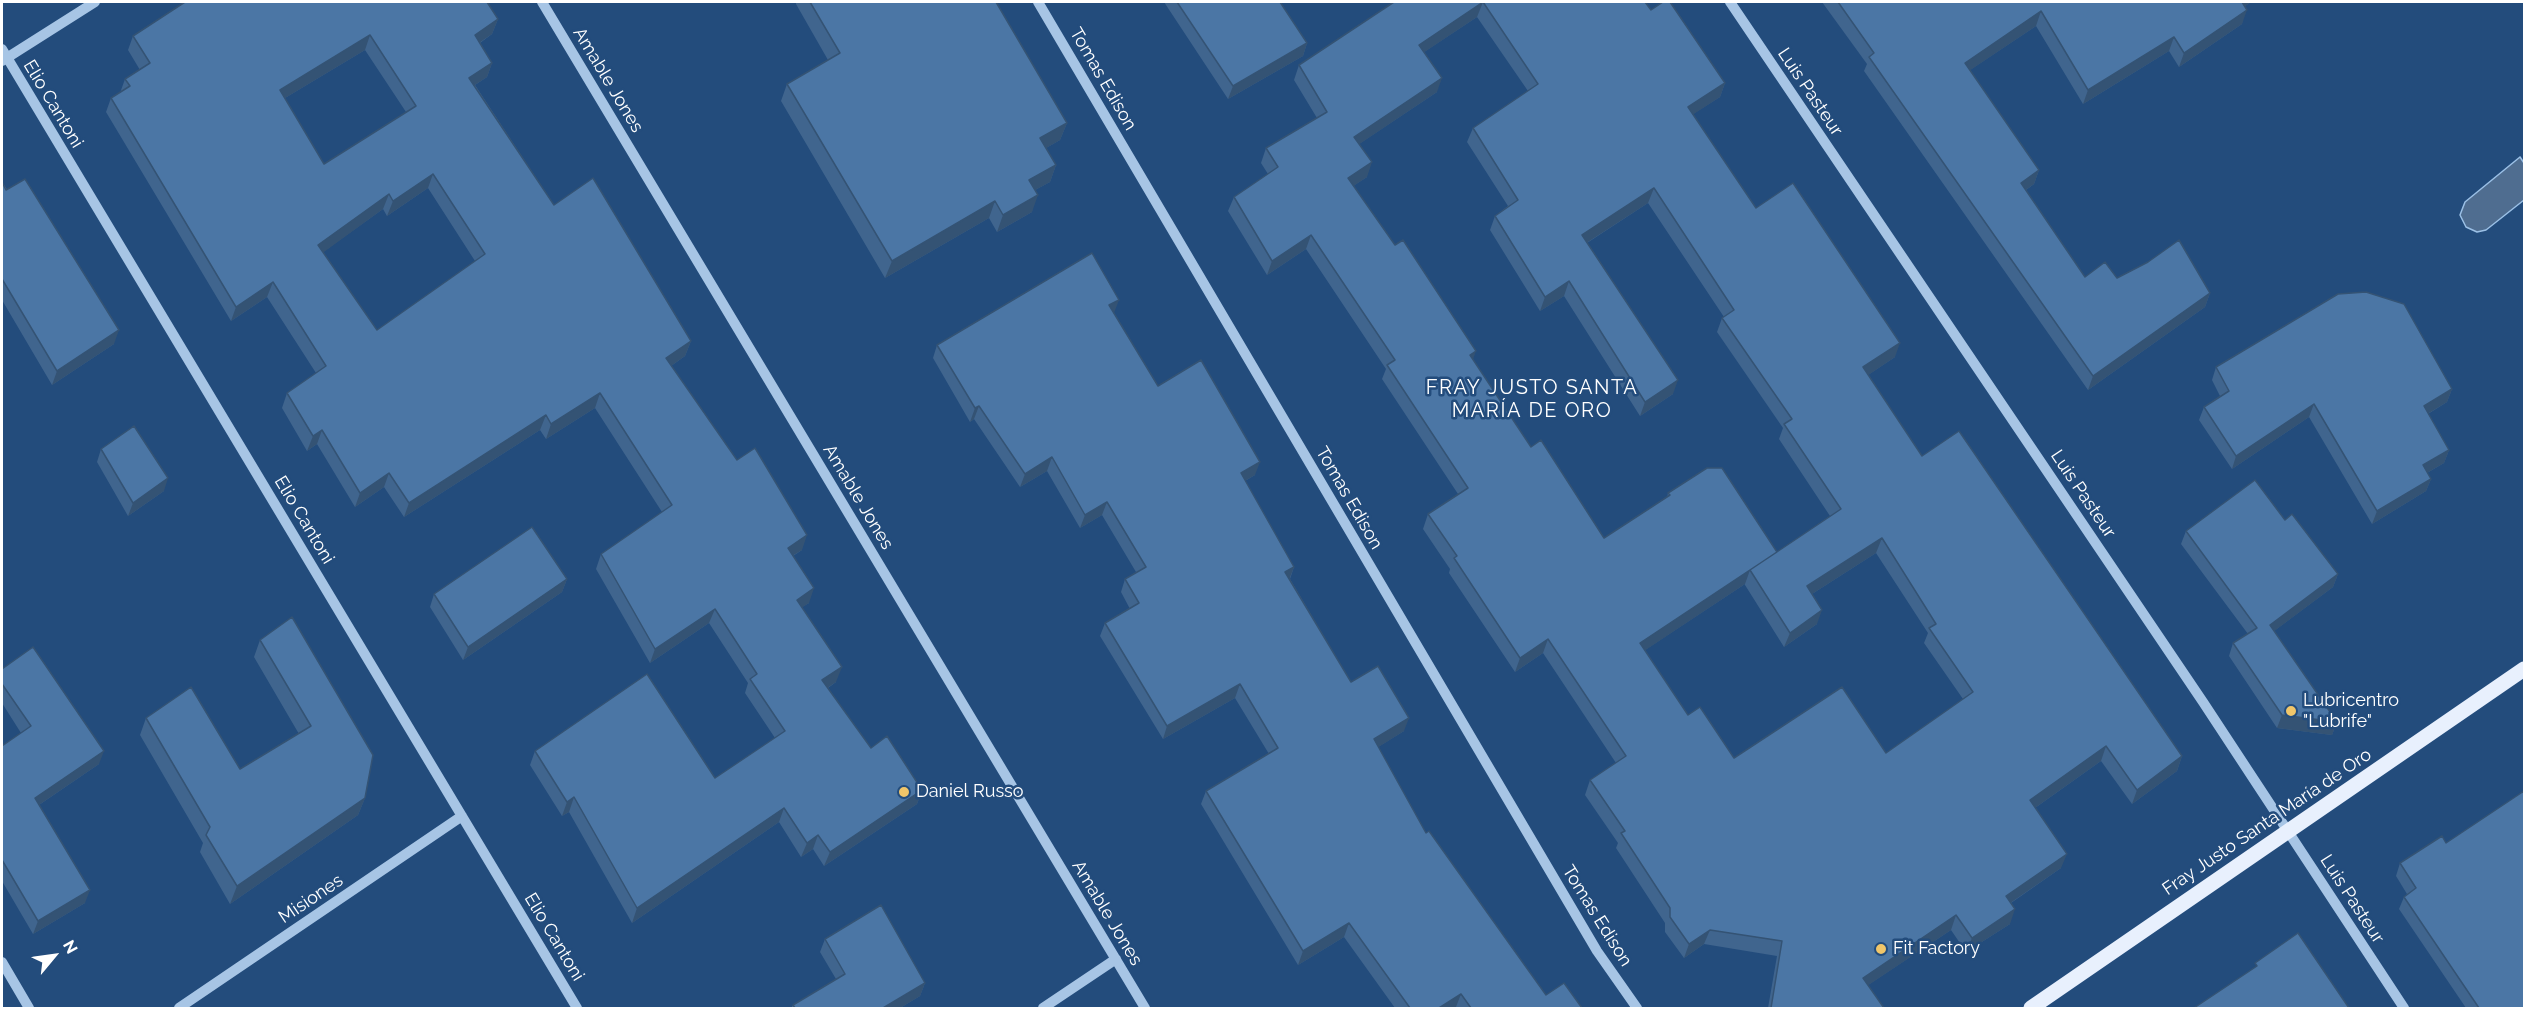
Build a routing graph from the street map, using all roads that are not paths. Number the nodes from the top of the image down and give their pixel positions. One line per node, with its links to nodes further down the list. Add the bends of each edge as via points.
1 (95, 2): 5 (street)
2 (542, 2): 9 (street, Amable Jones)
3 (1038, 2): 16 (street, Tomas Edison, via 1597,951)
4 (1730, 2): 8 (street, Luis Pasteur)
5 (3, 56): 7 (street, Elio Cantoni)
6 (2524, 669): 8 (main road, Fray Justo Santa María de Oro)
7 (462, 816): 12 (street, Misiones); 13 (street, Elio Cantoni)
8 (2288, 831): 17 (main road, Fray Justo Santa María de Oro); 18 (street, Luis Pasteur)
9 (1116, 959): 14 (street); 15 (street, Amable Jones)
10 (2, 962): 11 (street)
11 (29, 1008)
12 (179, 1008)
13 (577, 1008)
14 (1043, 1008)
15 (1145, 1008)
16 (1637, 1008)
17 (2031, 1008)
18 (2403, 1008)

